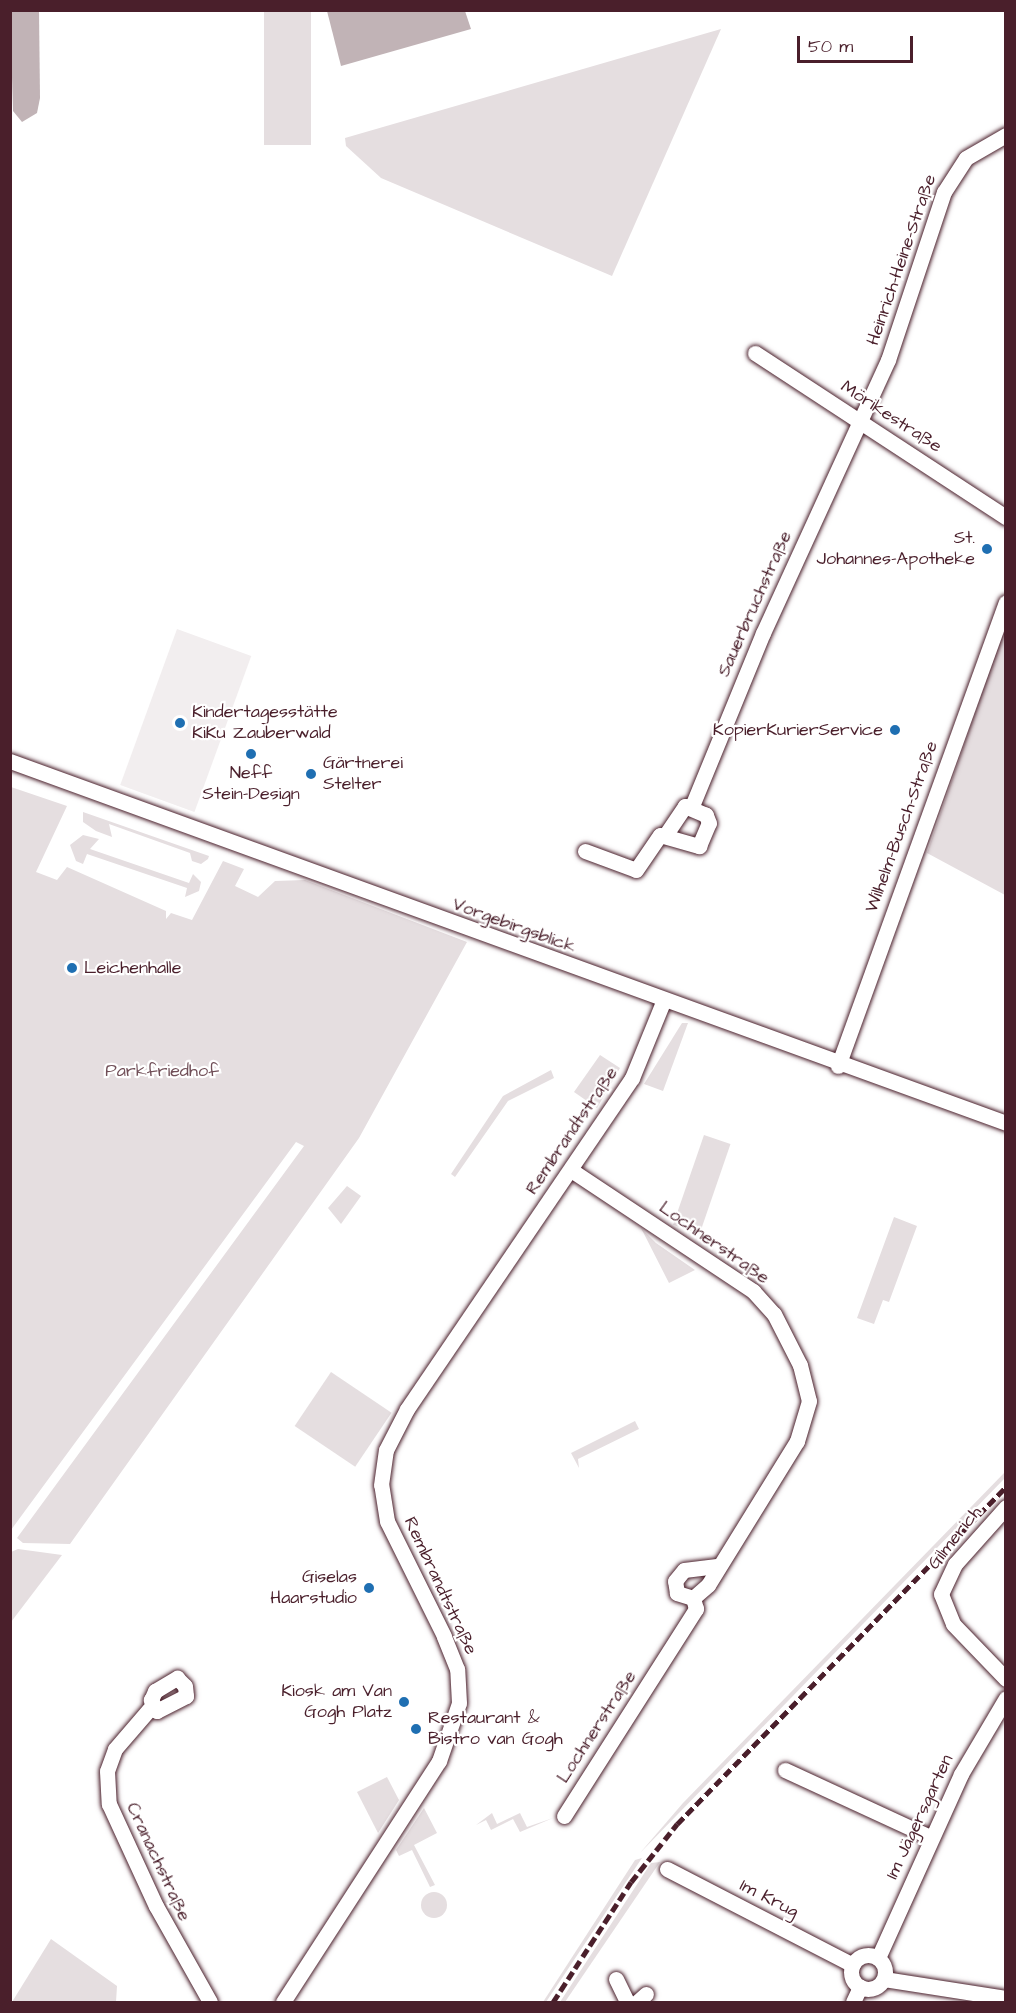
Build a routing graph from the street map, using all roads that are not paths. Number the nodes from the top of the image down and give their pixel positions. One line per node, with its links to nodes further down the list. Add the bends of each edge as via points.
1 (1005, 135): 3 (street, Heinrich-Heine-Straße, via 972,152 944,192 906,316)
2 (754, 354): 3 (street, Mörikestraße)
3 (858, 419): 4 (street, Mörikestraße); 7 (street, Sauerbruchstraße)
4 (1005, 517)
5 (1005, 602): 11 (street, Wilhelm-Busch-Straße)
6 (10, 761): 10 (street, Vorgebirgsblick)
7 (692, 806): 8 (street, Sauerbruchstraße, via 679,810); 8 (street, via 706,815 709,824 699,846)
8 (667, 833): 9 (street, Sauerbruchstraße, via 656,836 636,870)
9 (585, 851)
10 (663, 1002): 11 (street, Vorgebirgsblick); 13 (street, Rembrandtstraße, via 632,1078)
11 (837, 1065): 12 (street, Vorgebirgsblick)
12 (1005, 1123)
13 (571, 1170): 15 (street, Lochnerstraße, via 753,1291 774,1314 800,1365 809,1401 797,1441); 32 (street, Rembrandtstraße, via 407,1409 386,1450 381,1485 387,1521 444,1636 457,1669 459,1703 439,1761)
14 (1003, 1512): 17 (street, Gilmerich, via 955,1564 941,1594 953,1624)
15 (717, 1566): 16 (street, Lochnerstraße, via 708,1585); 16 (street, via 679,1574 677,1593)
16 (693, 1598): 22 (street, Lochnerstraße, via 696,1609)
17 (1005, 1679)
18 (1005, 1698): 20 (street, Im Jägersgarten)
19 (152, 1706): 31 (street, Cranachstraße, via 111,1760 109,1804 156,1906)
20 (999, 1719): 23 (street, Im Jägersgarten)
21 (785, 1770): 23 (street)
22 (564, 1816)
23 (930, 1837): 25 (street, Im Jägersgarten)
24 (667, 1869): 26 (street, Im Krug)
25 (878, 1958): 26 (street, via 864,1956); 27 (street)
26 (853, 1965): 29 (street, via 852,1977)
27 (884, 1978): 29 (street, via 873,1988); 30 (street)
28 (616, 1979): 33 (street)
29 (860, 1987): 34 (street)
30 (997, 1999)
31 (210, 2002)
32 (283, 2002)
33 (627, 2002)
34 (853, 2002)

